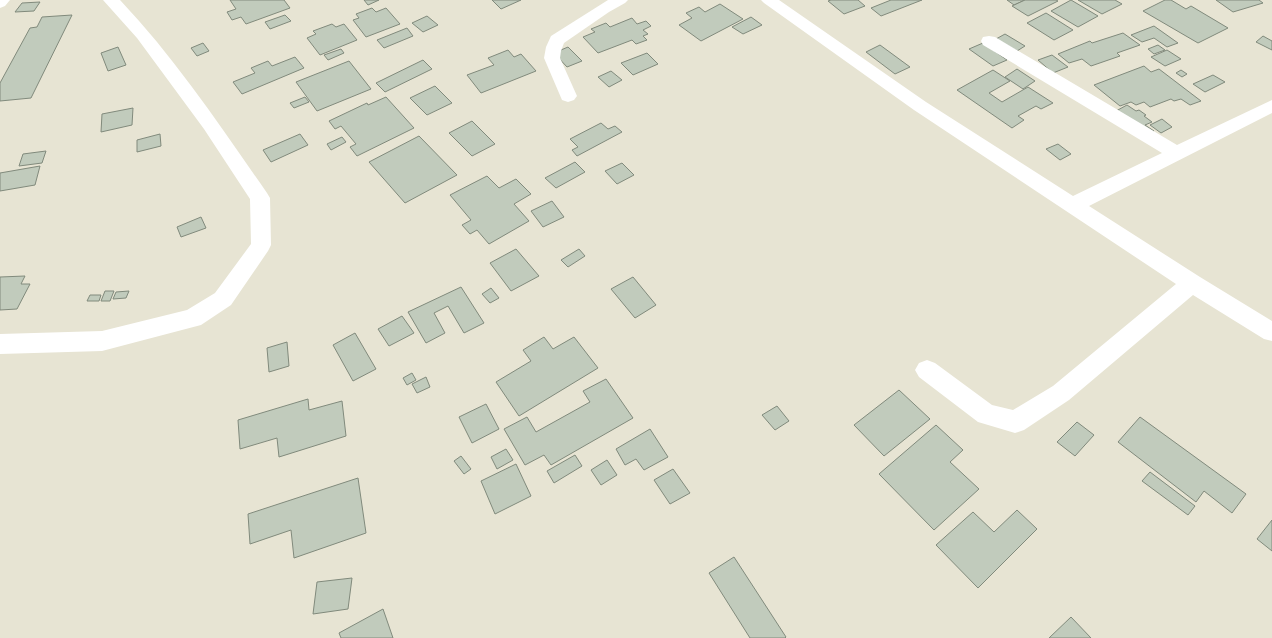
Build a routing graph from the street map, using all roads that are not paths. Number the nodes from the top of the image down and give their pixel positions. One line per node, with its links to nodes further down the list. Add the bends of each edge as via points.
1 (2, 0): 5 (street)
2 (111, 0): 13 (street, via 143,34 260,198 260,245 223,299 193,318 102,341)
3 (620, 0): 7 (street, via 557,40 553,47 552,58)
4 (769, 0): 10 (street, via 920,106)
5 (0, 3)
6 (989, 41): 9 (street)
7 (568, 96)
8 (1272, 106): 9 (street)
9 (1176, 153): 10 (street)
10 (1072, 205): 11 (street)
11 (1192, 282): 12 (street); 14 (street, via 1061,394 1015,422 986,414)
12 (1272, 332)
13 (0, 344)
14 (928, 370)

